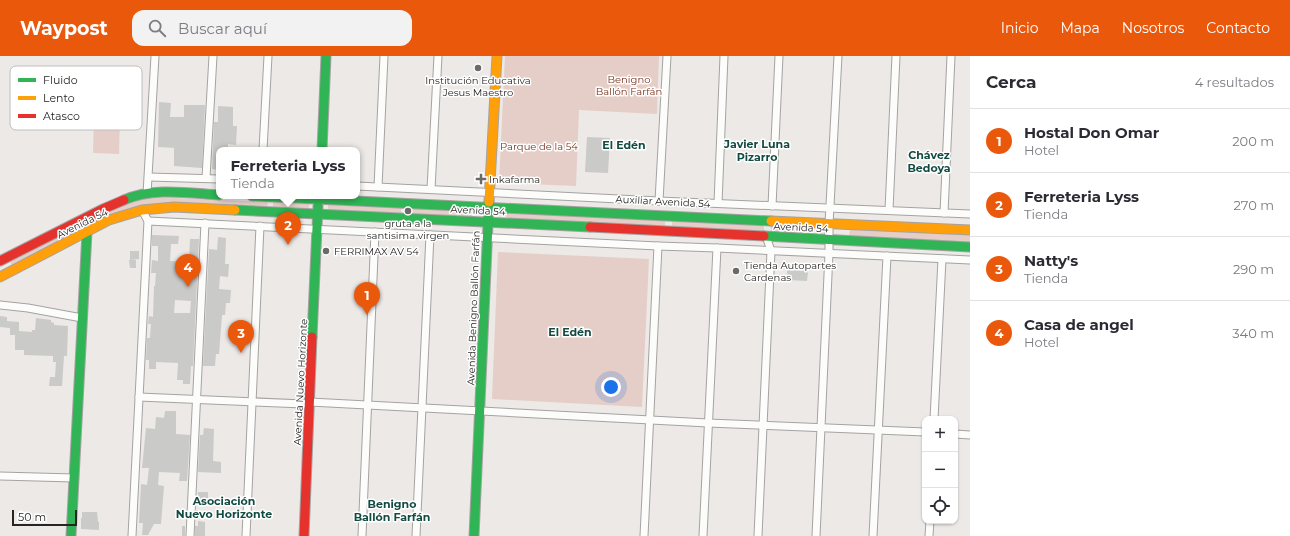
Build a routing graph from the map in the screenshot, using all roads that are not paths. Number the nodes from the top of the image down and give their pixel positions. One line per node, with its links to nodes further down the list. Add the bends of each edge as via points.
1 (155, 56): 16 (street)
2 (213, 56): 17 (street)
3 (268, 56): 14 (street)
4 (326, 56): 15 (main road)
5 (384, 56): 20 (street)
6 (438, 56): 21 (street)
7 (497, 56): 22 (main road, Avenida Benigno Ballón Farfán)
8 (667, 56): 27 (street)
9 (724, 56): 28 (street)
10 (780, 56): 29 (street)
11 (838, 56): 31 (street)
12 (896, 56): 33 (street)
13 (951, 56): 35 (street)
14 (263, 147)
15 (322, 147)
16 (149, 177): 17 (street); 23 (street)
17 (206, 178): 18 (street)
18 (216, 179)
19 (360, 186): 20 (street, Auxiliar Avenida 54)
20 (378, 187): 21 (street, Auxiliar Avenida 54)
21 (432, 189): 22 (street, Auxiliar Avenida 54)
22 (489, 192): 27 (street, Auxiliar Avenida 54); 30 (main road, Avenida Benigno Ballón Farfán)
23 (147, 194): 24 (main road, Avenida 54, via 166,192); 58 (main road, Avenida 54, via 103,208)
24 (216, 195)
25 (319, 199): 34 (main road, Avenida Nuevo Horizonte)
26 (336, 199): 30 (main road, Avenida 54)
27 (659, 201): 28 (street, Auxiliar Avenida 54)
28 (718, 203): 29 (street, Auxiliar Avenida 54)
29 (772, 206): 31 (street, Auxiliar Avenida 54)
30 (488, 208): 38 (main road, Avenida Benigno Ballón Farfán); 40 (main road, Avenida 54)
31 (830, 208): 33 (street, Auxiliar Avenida 54); 40 (street)
32 (142, 210): 34 (main road, Avenida 54, via 174,207); 37 (street); 44 (main road, Avenida 54, via 109,220)
33 (889, 210): 35 (street, Auxiliar Avenida 54)
34 (318, 213): 38 (main road, Avenida 54); 42 (main road, Avenida Nuevo Horizonte)
35 (944, 213): 36 (street, Auxiliar Avenida 54)
36 (970, 214)
37 (148, 221): 39 (street); 62 (street)
38 (488, 222): 47 (main road, Avenida 54); 48 (main road, Avenida Benigno Ballón Farfán)
39 (205, 223): 41 (street); 63 (street)
40 (829, 224): 43 (main road, Avenida 54); 49 (street)
41 (260, 226): 42 (street); 64 (street)
42 (318, 229): 45 (street); 65 (main road, Avenida Nuevo Horizonte)
43 (970, 230)
44 (87, 232): 59 (main road, Avenida 54); 61 (main road)
45 (375, 232): 46 (street); 66 (street)
46 (430, 235): 48 (street); 67 (street)
47 (766, 236): 49 (main road, Avenida 54); 53 (street)
48 (487, 238): 50 (street); 68 (main road, Avenida Benigno Ballón Farfán)
49 (829, 239): 51 (main road, Avenida 54); 54 (street)
50 (658, 246): 52 (street); 70 (street)
51 (970, 247)
52 (717, 248): 53 (street); 71 (street)
53 (771, 250): 54 (street); 72 (street)
54 (829, 253): 55 (street); 73 (street)
55 (887, 256): 56 (street); 74 (street)
56 (942, 259): 57 (street); 69 (street)
57 (970, 260)
58 (0, 261)
59 (0, 278)
60 (0, 305): 61 (street)
61 (82, 318): 79 (main road)
62 (139, 397): 63 (street); 82 (street)
63 (196, 399): 64 (street); 83 (street)
64 (251, 402): 65 (street); 84 (street)
65 (310, 402): 66 (street); 85 (main road, Avenida Nuevo Horizonte)
66 (368, 406): 67 (street); 86 (street)
67 (422, 409): 68 (street); 87 (street)
68 (480, 411): 70 (street); 88 (main road, Avenida Benigno Ballón Farfán)
69 (934, 416)
70 (650, 420): 71 (street); 89 (street)
71 (708, 423): 72 (street); 90 (street)
72 (762, 426): 73 (street); 91 (street)
73 (821, 428): 74 (street); 92 (street)
74 (879, 430): 75 (street); 93 (street)
75 (922, 432)
76 (958, 434): 77 (street)
77 (970, 435)
78 (0, 476): 79 (street)
79 (74, 478): 81 (main road)
80 (930, 524): 94 (street)
81 (72, 536)
82 (132, 536)
83 (190, 536)
84 (246, 536)
85 (304, 536)
86 (362, 536)
87 (416, 536)
88 (474, 536)
89 (644, 536)
90 (703, 536)
91 (758, 536)
92 (816, 536)
93 (873, 536)
94 (929, 536)

